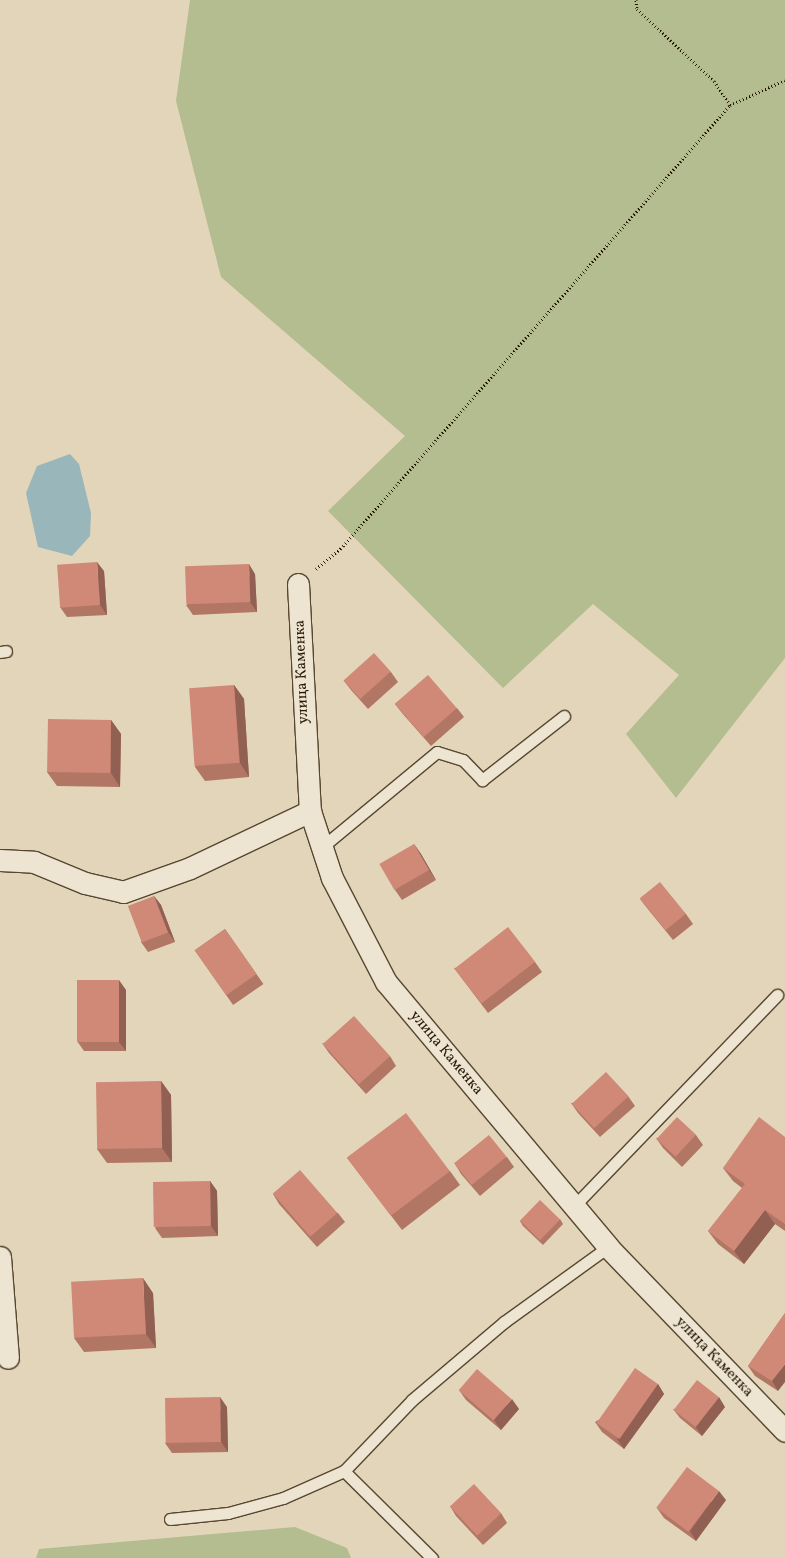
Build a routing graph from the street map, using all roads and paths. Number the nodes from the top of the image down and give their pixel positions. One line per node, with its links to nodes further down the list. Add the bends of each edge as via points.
1 (636, 0): 3 (path, via 636,9 714,81)
2 (785, 80): 3 (path)
3 (730, 105): 4 (path, via 343,546)
4 (298, 584): 6 (street, улица Каменка)
5 (564, 716): 7 (lane, via 482,780 463,760 437,752)
6 (310, 811): 7 (street, улица Каменка); 8 (street, via 190,868 122,892 85,883 34,862)
7 (322, 847): 10 (street, улица Каменка, via 332,878 386,982)
8 (0, 860)
9 (778, 995): 10 (lane)
10 (574, 1206): 11 (street, улица Каменка)
11 (608, 1247): 14 (street, улица Каменка); 15 (lane, via 454,1364 412,1400)
12 (0, 1257): 13 (street)
13 (8, 1358)
14 (785, 1431)
15 (344, 1472): 16 (lane, via 283,1498 228,1513); 17 (lane)
16 (170, 1519)
17 (432, 1558)

